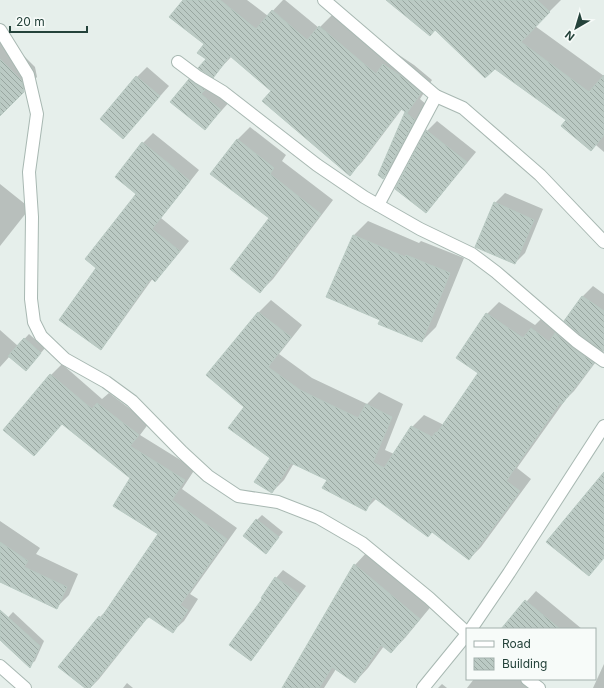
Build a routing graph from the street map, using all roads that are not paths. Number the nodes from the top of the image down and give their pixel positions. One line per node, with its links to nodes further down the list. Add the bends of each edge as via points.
1 (324, 0): 4 (street)
2 (0, 30): 10 (street, via 28,75 37,114 29,172 32,217 31,299 34,322 41,336 65,359 106,382 132,401 208,476 238,496 278,502 318,518 362,543)
3 (178, 62): 5 (street, via 223,92 364,198)
4 (436, 96): 5 (street); 6 (street, via 463,108 540,174)
5 (378, 205): 7 (street, via 472,254 576,341)
6 (604, 242)
7 (604, 361)
8 (604, 426): 9 (street)
9 (472, 628)
10 (466, 632)
11 (466, 634): 15 (street)
12 (0, 666): 14 (street)
13 (528, 680): 16 (street)
14 (25, 688)
15 (423, 688)
16 (539, 688)

